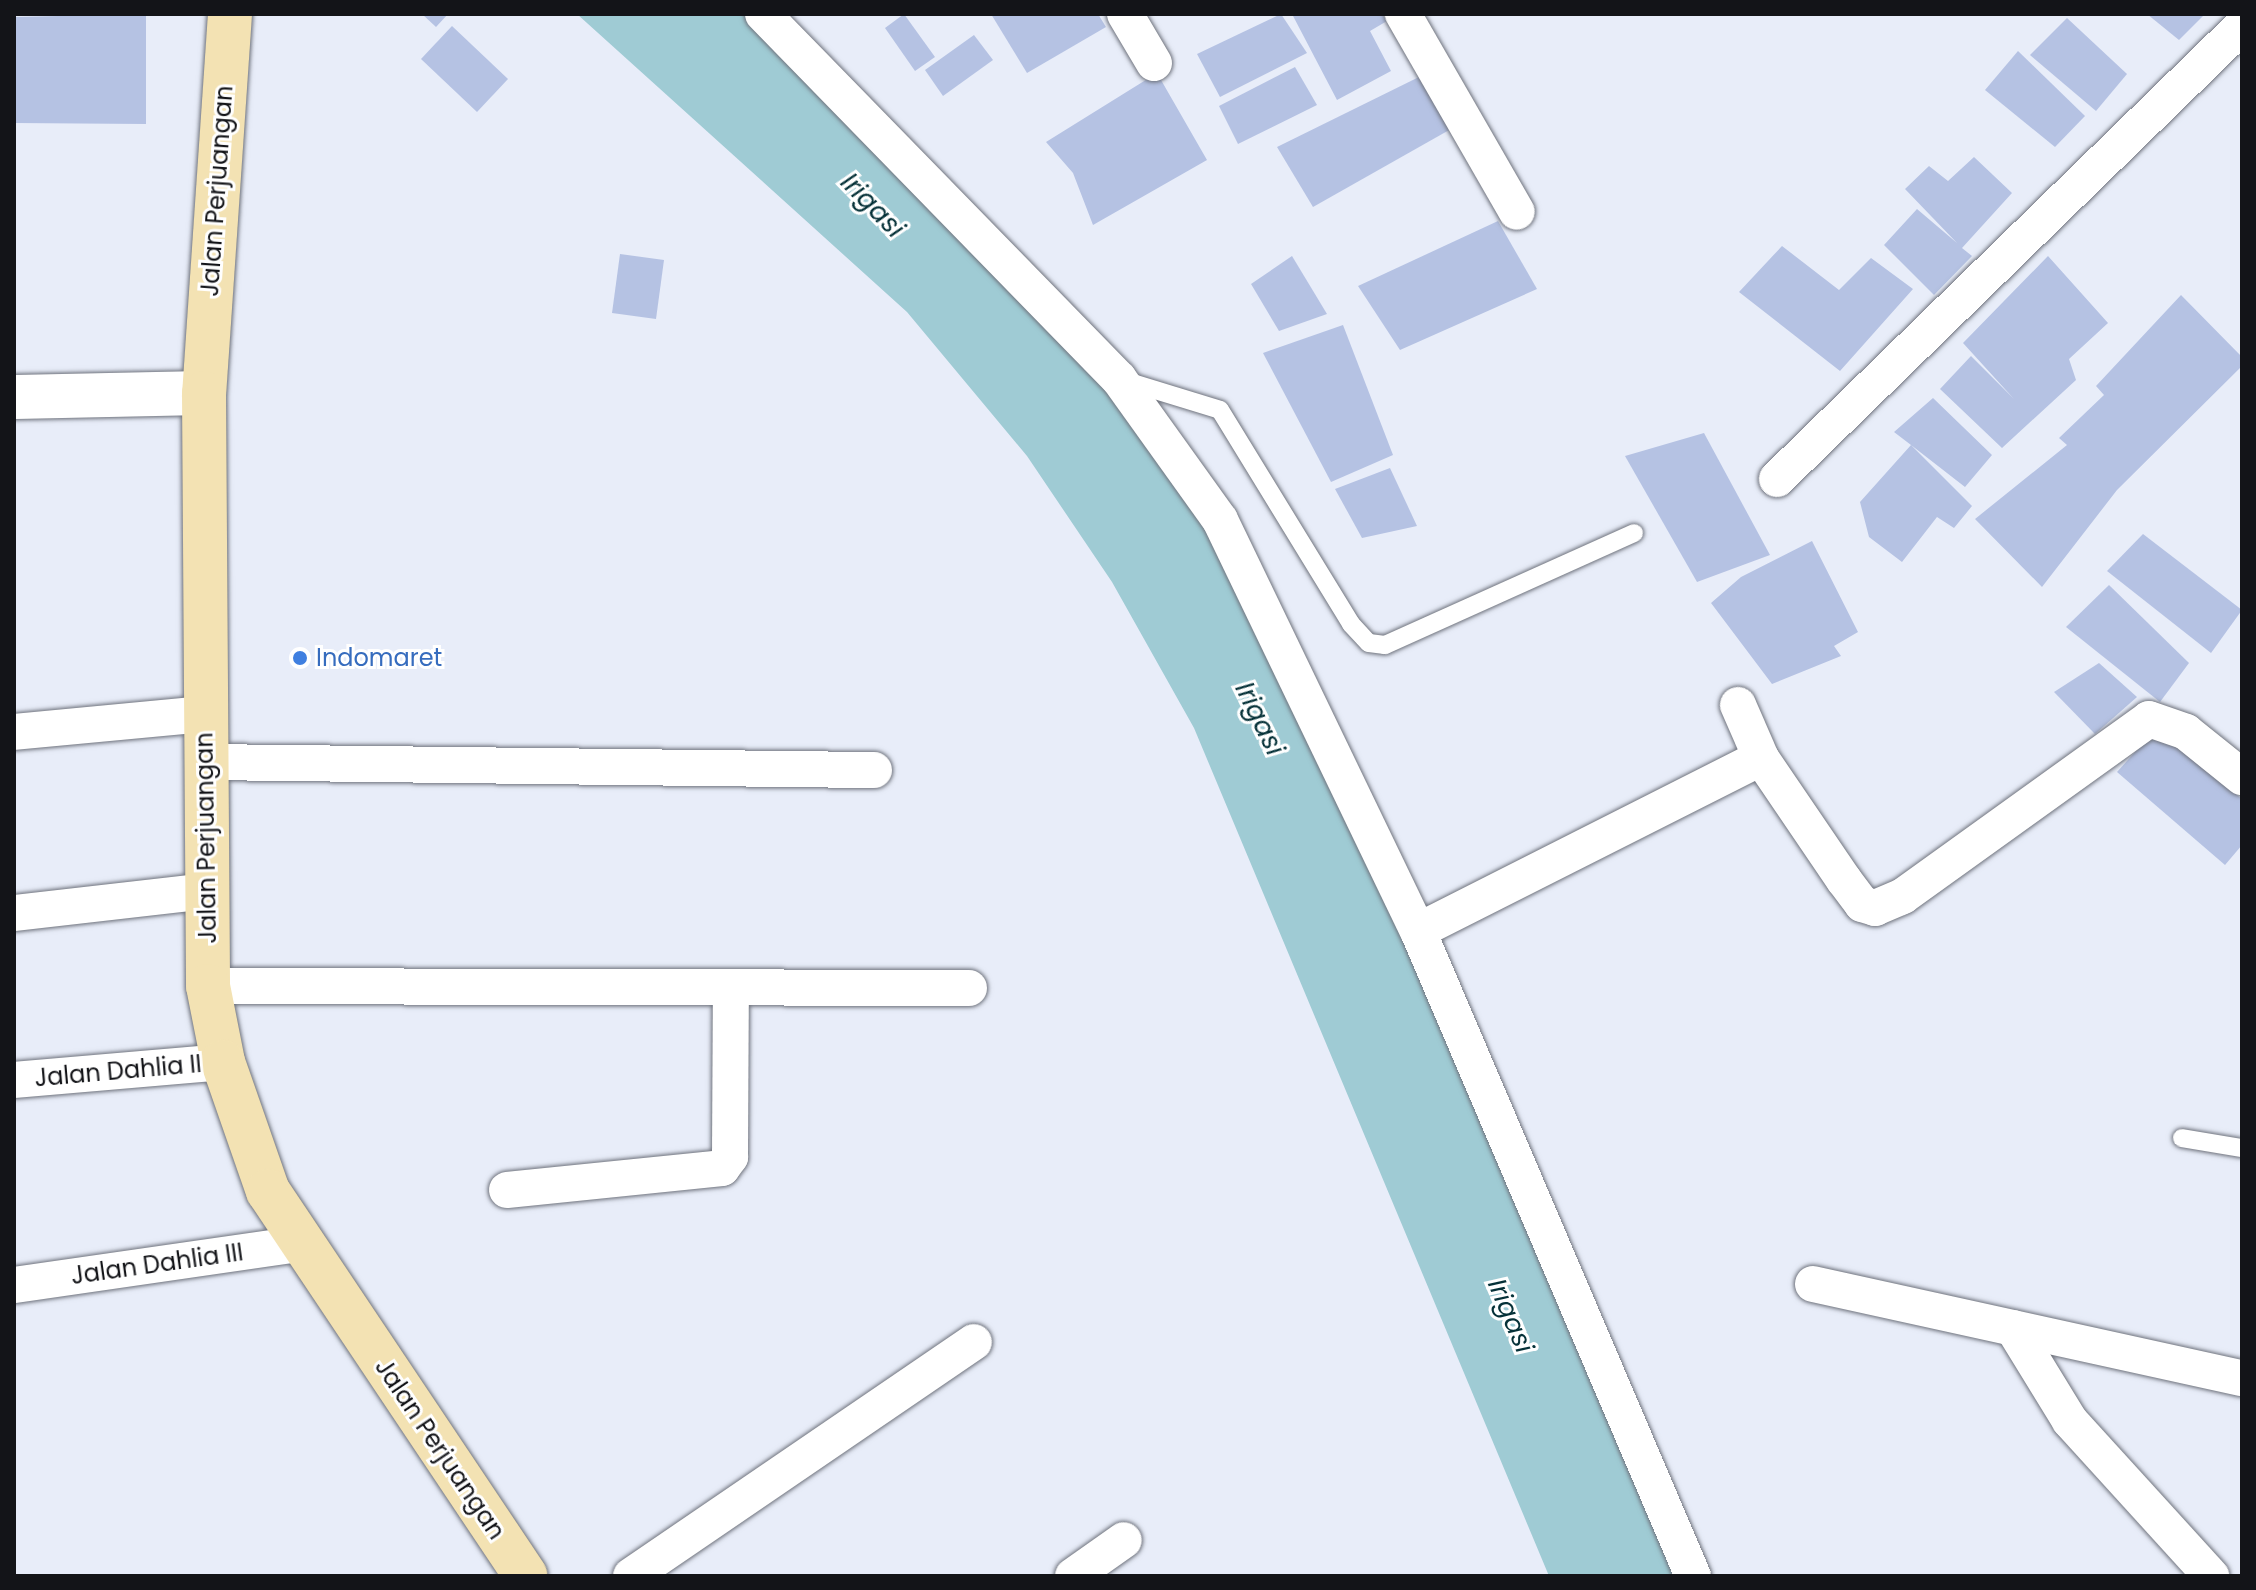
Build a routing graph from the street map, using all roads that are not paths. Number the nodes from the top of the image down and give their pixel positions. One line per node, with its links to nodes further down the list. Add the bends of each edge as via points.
1 (230, 14): 9 (main road, Jalan Perjuangan)
2 (763, 14): 8 (street)
3 (1125, 14): 6 (street)
4 (1403, 14): 7 (street)
5 (2242, 26): 11 (street)
6 (1154, 63)
7 (1517, 212)
8 (1119, 379): 12 (lane, via 1220,410 1351,624 1369,643 1385,645); 22 (street, via 1220,520)
9 (204, 393): 10 (street); 14 (main road, Jalan Perjuangan)
10 (14, 397)
11 (1777, 479)
12 (1634, 533)
13 (1738, 705): 16 (street)
14 (205, 714): 15 (street); 17 (main road, Jalan Perjuangan)
15 (14, 732)
16 (1761, 758): 19 (street, via 1862,904 1875,908 1903,896 2149,719 2186,732); 22 (street)
17 (205, 762): 18 (street); 20 (main road, Jalan Perjuangan)
18 (874, 770)
19 (2242, 777)
20 (206, 891): 21 (street); 23 (main road, Jalan Perjuangan)
21 (14, 913)
22 (1418, 931): 41 (street)
23 (208, 986): 25 (street); 26 (main road, Jalan Perjuangan)
24 (969, 988): 25 (street)
25 (731, 990): 30 (street, via 730,1157 722,1168)
26 (223, 1062): 27 (street, Jalan Dahlia II); 31 (main road, Jalan Perjuangan, via 268,1191)
27 (14, 1080)
28 (2182, 1138): 29 (lane)
29 (2242, 1148)
30 (507, 1190)
31 (300, 1244): 33 (street, Jalan Dahlia III); 38 (main road, Jalan Perjuangan)
32 (1813, 1284): 34 (street)
33 (14, 1285)
34 (2013, 1328): 36 (street); 42 (street, via 2070,1421)
35 (974, 1342): 39 (street)
36 (2242, 1378)
37 (1124, 1540): 40 (street)
38 (526, 1576)
39 (631, 1576)
40 (1073, 1576)
41 (1693, 1576)
42 (2211, 1576)

